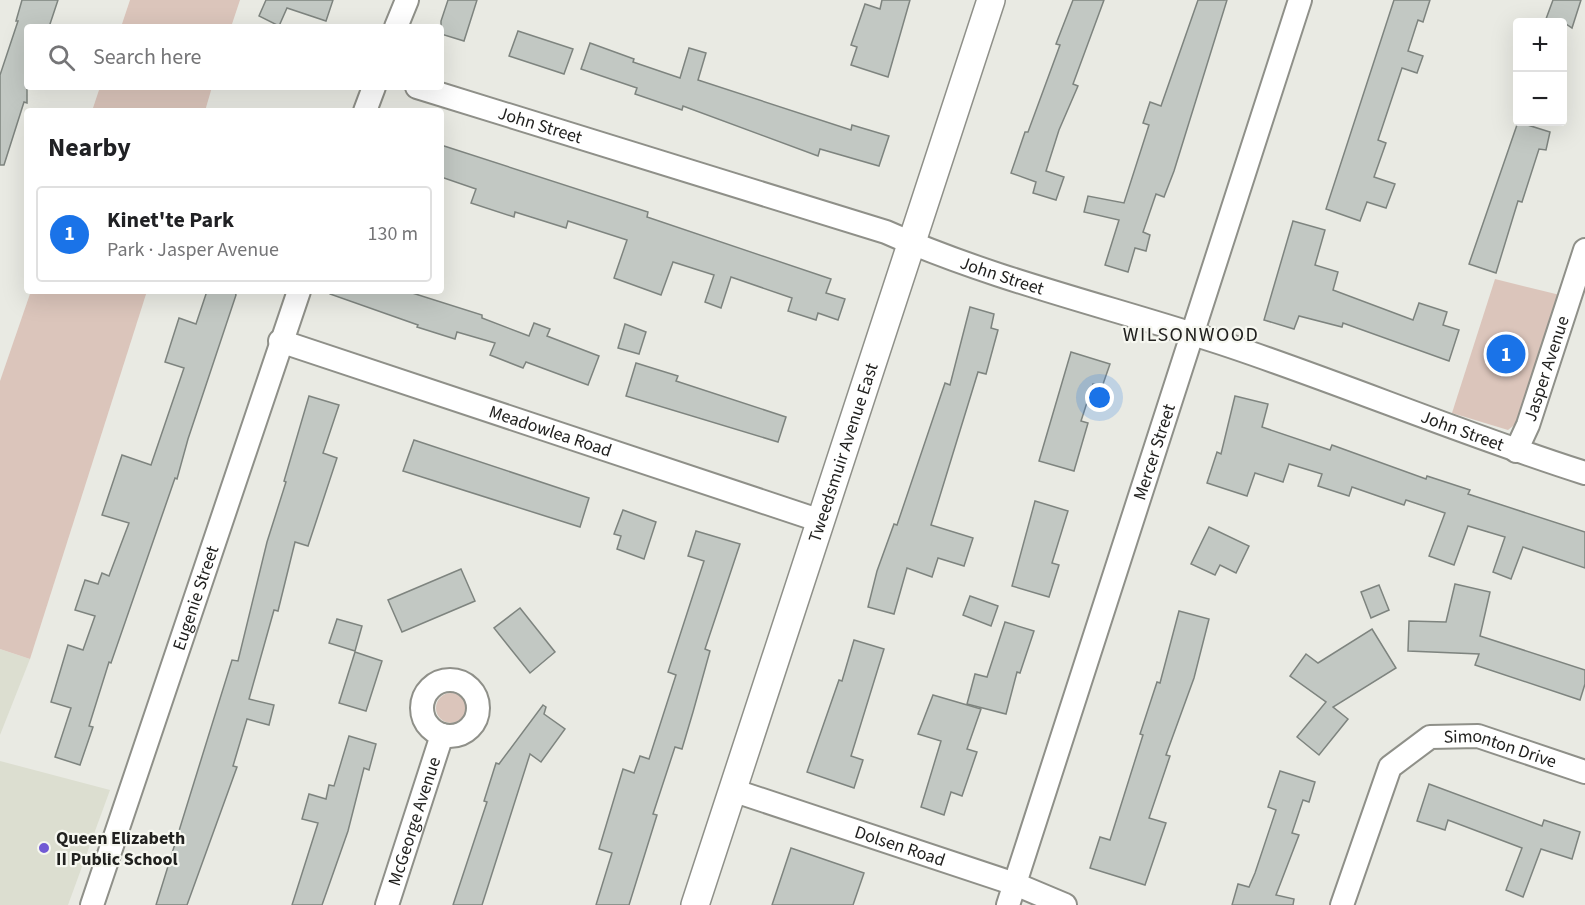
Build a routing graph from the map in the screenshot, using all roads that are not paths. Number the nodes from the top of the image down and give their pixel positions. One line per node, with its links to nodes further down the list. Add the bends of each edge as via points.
1 (407, 0): 4 (street)
2 (991, 0): 8 (street, Tweedsmuir Avenue East)
3 (1300, 0): 11 (street, Mercer Street)
4 (397, 24)
5 (373, 90): 7 (street)
6 (427, 90): 8 (street, John Street)
7 (366, 108)
8 (911, 243): 11 (street, John Street); 15 (street, Tweedsmuir Avenue East)
9 (1585, 250): 13 (street, Jasper Avenue)
10 (297, 294): 12 (street, Eugenie Street)
11 (1193, 335): 13 (street, John Street); 19 (street, Mercer Street)
12 (280, 341): 15 (street, Meadowlea Road); 20 (street, Eugenie Street)
13 (1516, 451): 14 (street, John Street)
14 (1585, 472)
15 (821, 521): 18 (street, Tweedsmuir Avenue East)
16 (442, 735): 21 (street, McGeorge Avenue)
17 (1585, 772): 24 (street, Simonton Drive, via 1478,736 1430,737 1390,767)
18 (732, 790): 19 (street, Dolsen Road); 22 (street, Tweedsmuir Avenue East)
19 (1012, 895): 23 (street, Dolsen Road)
20 (92, 905)
21 (387, 905)
22 (695, 905)
23 (1065, 905)
24 (1342, 905)

